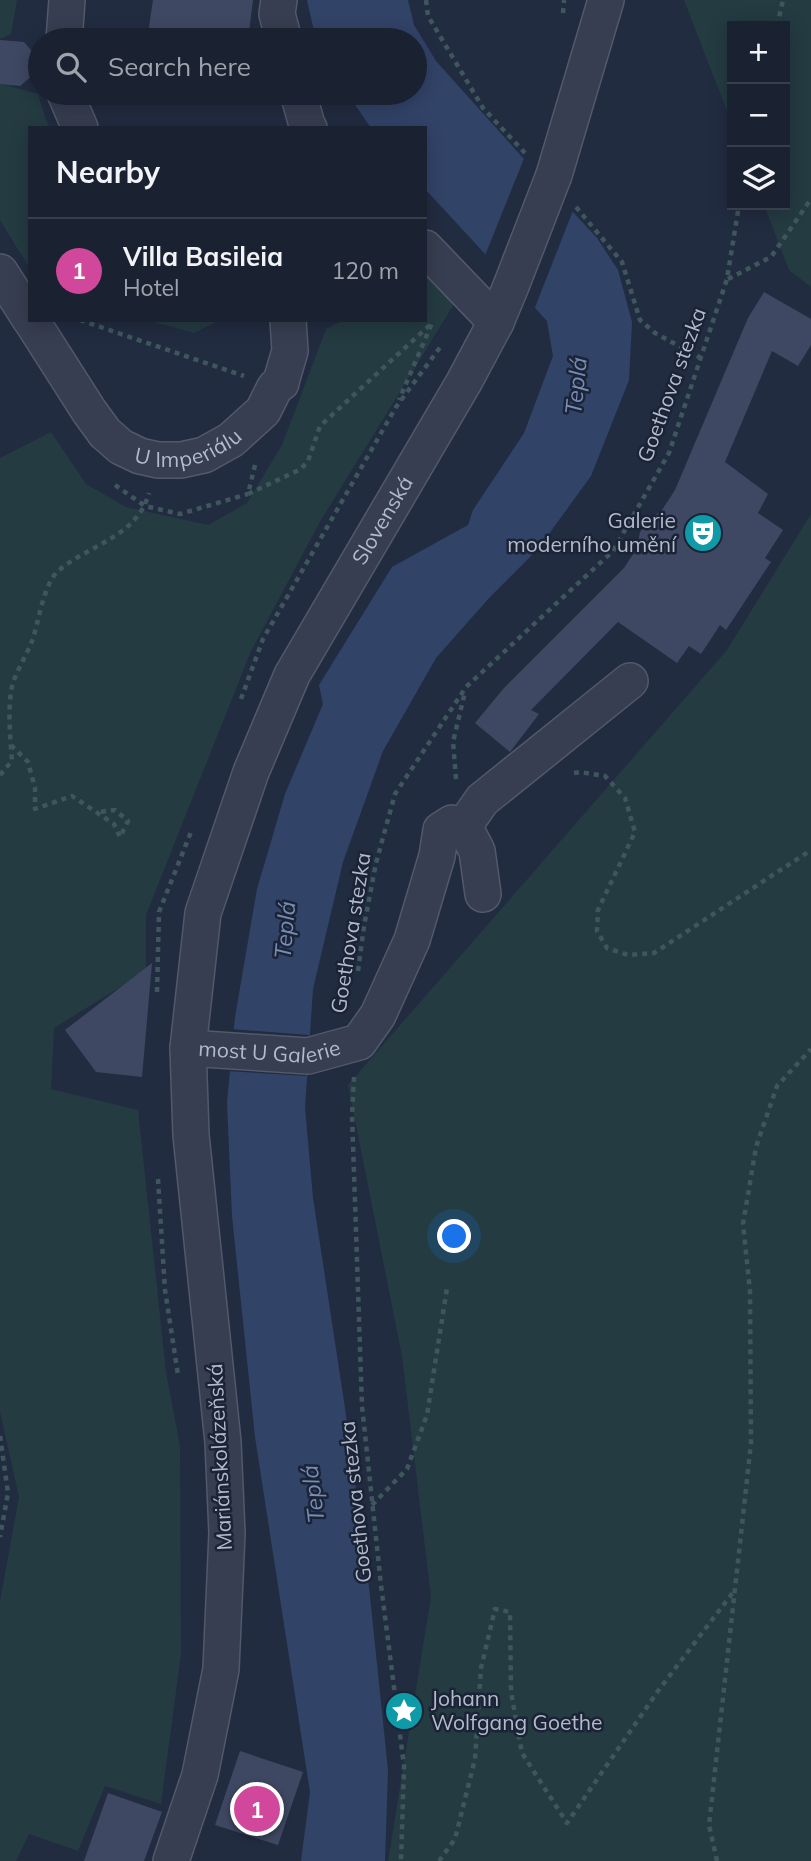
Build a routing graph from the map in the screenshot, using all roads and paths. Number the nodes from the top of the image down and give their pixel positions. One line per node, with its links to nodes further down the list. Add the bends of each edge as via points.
1 (67, 0): 6 (street)
2 (279, 0): 7 (street, via 276,15)
3 (606, 0): 21 (street, Slovenská, bridge, via 554,175)
4 (783, 0): 5 (path)
5 (778, 21)
6 (65, 28)
7 (280, 28)
8 (70, 105): 10 (street)
9 (301, 105): 11 (street)
10 (79, 126)
11 (308, 126)
12 (811, 199): 16 (path, via 771,257)
13 (738, 210): 16 (path, Goethova stezka)
14 (427, 250): 21 (street)
15 (0, 272): 17 (street, U Imperiálu)
16 (727, 279): 29 (path, Goethova stezka, via 668,453 613,551)
17 (28, 317)
18 (31, 322): 25 (street, U Imperiálu, via 106,433 121,447)
19 (86, 322): 22 (path)
20 (288, 322): 22 (street, U Imperiálu, via 290,351 281,383)
21 (496, 322): 39 (street, Slovenská, via 292,675 256,760 203,913)
22 (275, 387): 25 (street, U Imperiálu, via 263,411 231,440 204,455)
23 (396, 407): 26 (path, via 432,323 320,426 301,469)
24 (258, 454): 26 (path)
25 (158, 460): 27 (path)
26 (248, 494): 27 (path, via 180,514)
27 (145, 506): 30 (path, via 125,530 55,573 12,687)
28 (630, 681): 34 (street)
29 (466, 687): 34 (path, via 453,742 455,777 467,793); 37 (path, Goethova stezka, via 394,794 376,863)
30 (10, 744): 32 (path, via 12,761); 33 (path, via 28,762 35,809 72,796)
31 (570, 773): 35 (path, via 605,776 625,798 635,832 598,910 597,931 607,948 628,955 654,953)
32 (0, 775)
33 (99, 812): 33 (path, via 114,824 120,837 128,821 115,810)
34 (473, 813): 36 (street); 38 (street, via 441,830 412,940 378,1015 359,1042)
35 (811, 850)
36 (483, 894)
37 (357, 980)
38 (352, 1044): 39 (street, most U Galerie, via 308,1056); 43 (path, Goethova stezka, via 362,1406)
39 (203, 1049): 46 (street, Mariánskolázeňská, via 191,1135 223,1442 227,1533 221,1669 200,1775)
40 (811, 1049): 45 (path, via 777,1087 756,1147 743,1224 750,1291 751,1444)
41 (447, 1288): 43 (path, via 427,1415 407,1469)
42 (0, 1436): 44 (path, via 8,1493)
43 (372, 1505): 47 (path, Goethova stezka, via 404,1766)
44 (0, 1537)
45 (735, 1589): 48 (path, via 567,1823 522,1752 511,1692 510,1612 495,1609 481,1668 475,1759 455,1839); 49 (path, via 709,1825)
46 (171, 1861)
47 (401, 1861)
48 (439, 1861)
49 (717, 1861)

